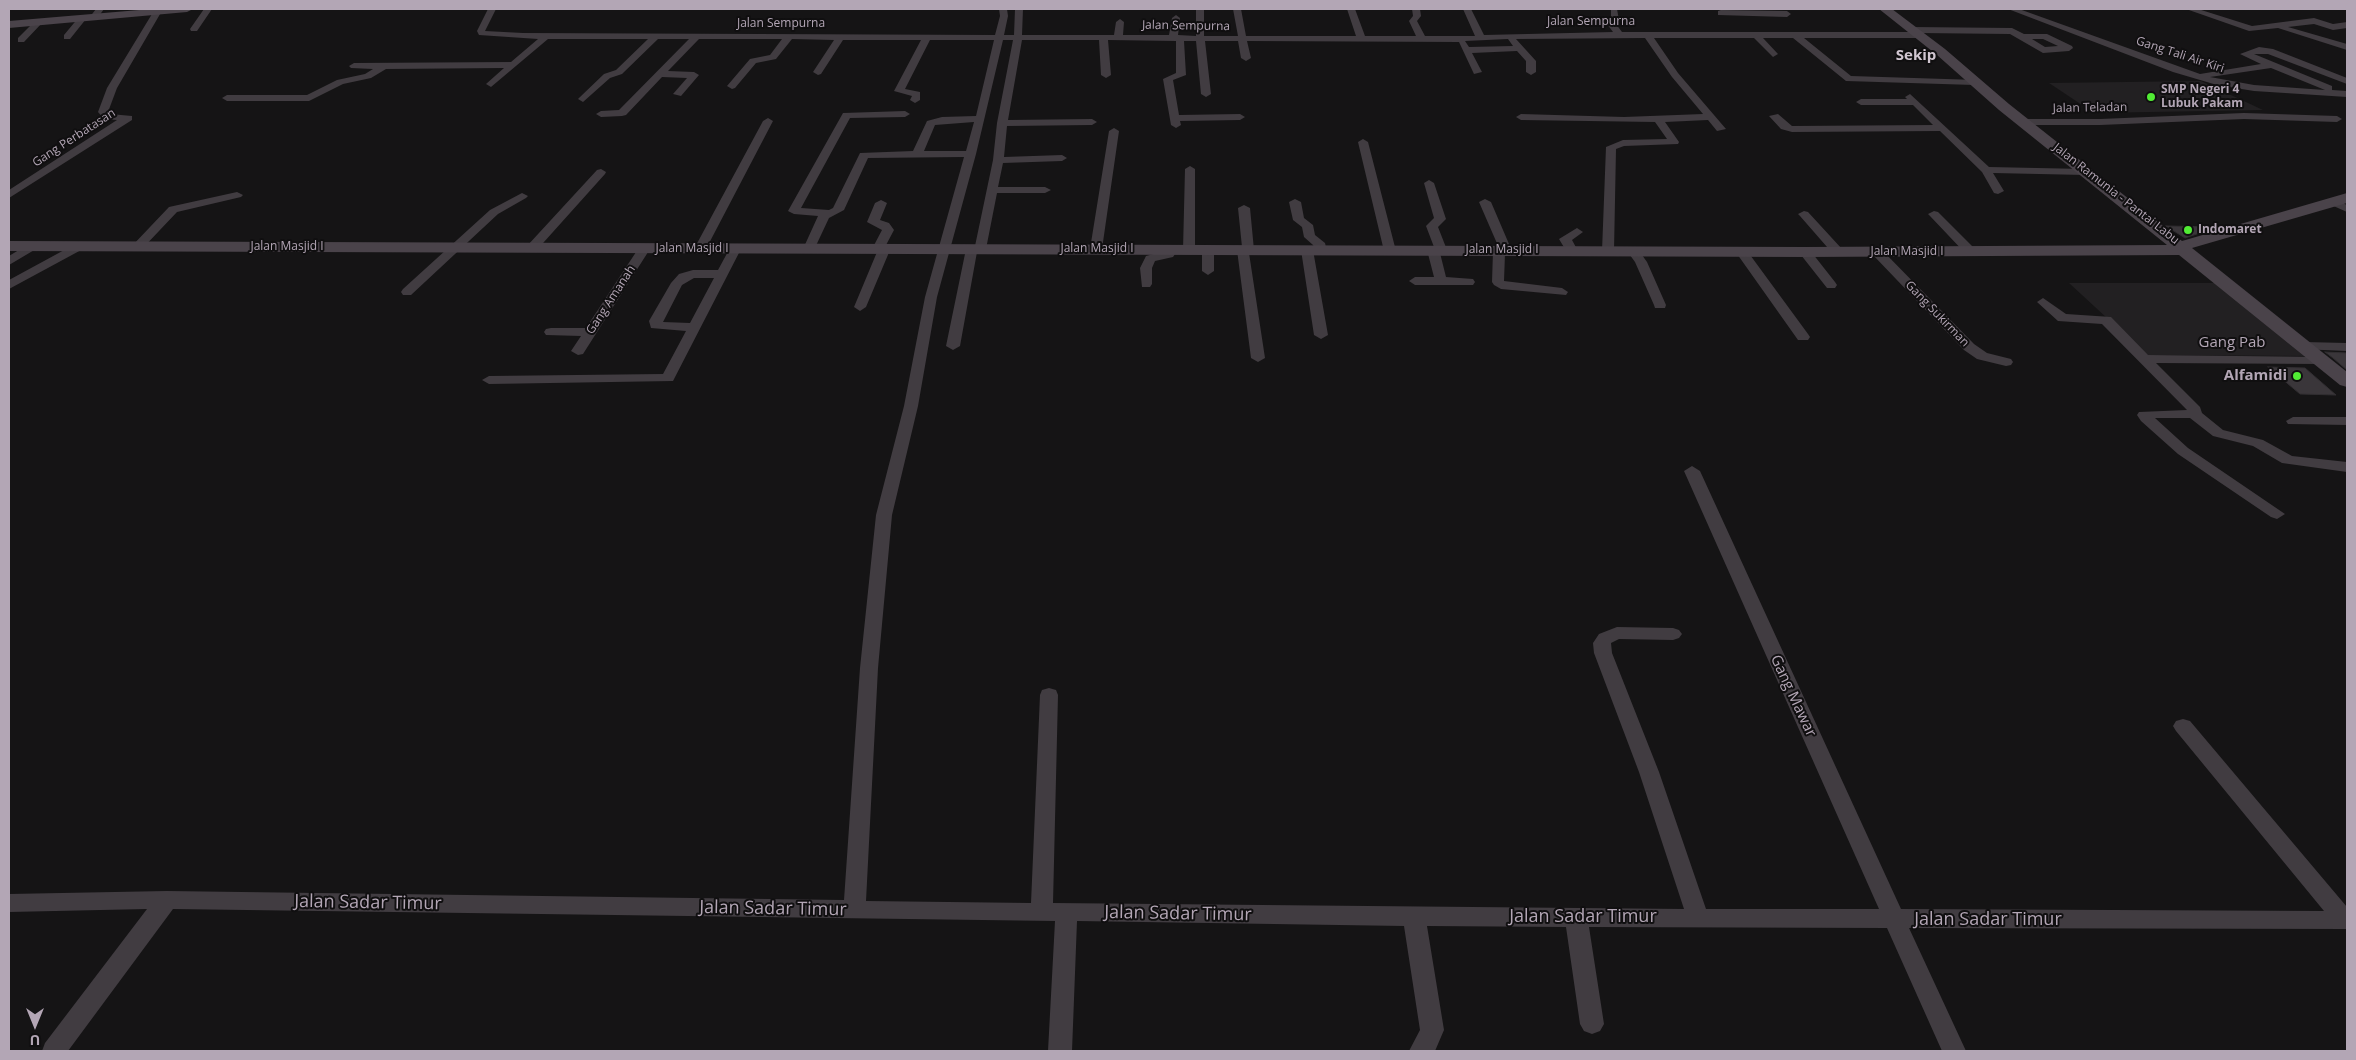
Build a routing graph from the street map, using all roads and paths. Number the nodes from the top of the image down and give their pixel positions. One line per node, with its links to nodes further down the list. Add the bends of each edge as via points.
1 (187, 9): 14 (main road)
2 (208, 9): 29 (street)
3 (492, 9): 37 (street, Jalan Sempurna, via 482,33)
4 (1003, 9): 47 (street)
5 (1019, 9): 48 (street)
6 (1200, 9): 50 (street)
7 (1237, 9): 52 (street)
8 (1351, 9): 51 (street)
9 (1416, 9): 53 (street, via 1417,16 1413,21)
10 (1467, 9): 38 (street)
11 (1885, 9): 30 (main road, Jalan Ramunia - Pantai Labu)
12 (2012, 9): 70 (street, Gang Tali Air Kiri)
13 (2190, 9): 19 (street)
14 (158, 10): 17 (main road); 114 (street, Gang Perbatasan, via 112,88 103,112 108,117 128,118)
15 (1614, 10): 31 (street, via 1612,24)
16 (1721, 13): 24 (street)
17 (92, 15): 23 (main road); 36 (street)
18 (1176, 18): 49 (street)
19 (2216, 18): 20 (street); 28 (street, via 2252,29)
20 (2198, 20)
21 (1120, 22): 45 (street)
22 (1748, 22): 35 (street)
23 (38, 23): 25 (main road); 55 (street)
24 (1794, 24): 30 (street, Jalan Sempurna); 35 (street, Jalan Sempurna); 72 (street, via 1849,79)
25 (9, 25)
26 (1632, 25): 32 (street)
27 (2347, 25): 28 (street, via 2333,27 2314,21)
28 (2278, 26): 56 (street)
29 (194, 29)
30 (1915, 32): 46 (street, Jalan Sempurna, via 2008,31); 72 (main road, Jalan Ramunia - Pantai Labu)
31 (1619, 34): 32 (street, Jalan Sempurna); 34 (street, Jalan Sempurna)
32 (1638, 34): 33 (street, Jalan Sempurna)
33 (1648, 34): 35 (street, Jalan Sempurna); 90 (street, via 1675,75)
34 (1509, 35): 38 (street, Jalan Sempurna); 57 (street)
35 (1759, 35): 59 (street)
36 (66, 36)
37 (546, 36): 39 (street, Jalan Sempurna); 61 (street)
38 (1480, 36): 54 (street, Jalan Sempurna)
39 (655, 37): 40 (street, Jalan Sempurna); 81 (street, via 619,72 607,76)
40 (696, 37): 41 (street, Jalan Sempurna); 68 (street)
41 (789, 37): 42 (street, Jalan Sempurna); 74 (street, via 773,57 753,61)
42 (840, 37): 43 (street, Jalan Sempurna); 65 (street)
43 (927, 37): 47 (street, Jalan Sempurna); 82 (street, via 899,91 917,94)
44 (1103, 37): 45 (street, Jalan Sempurna); 48 (street, Jalan Sempurna); 69 (street)
45 (1118, 37): 49 (street, Jalan Sempurna, via 1135,42)
46 (2022, 37)
47 (1001, 38): 48 (street, Jalan Sempurna); 78 (street)
48 (1017, 38): 79 (street)
49 (1177, 38): 50 (street, Jalan Sempurna); 88 (street, via 1181,75 1168,79 1175,121)
50 (1200, 38): 52 (street, Jalan Sempurna); 77 (street)
51 (1361, 38): 52 (street, Jalan Sempurna); 53 (street, Jalan Sempurna)
52 (1244, 39): 60 (street)
53 (1422, 39): 54 (street, Jalan Sempurna)
54 (1460, 39): 58 (street)
55 (21, 40)
56 (2347, 47)
57 (1519, 48): 58 (street); 67 (street, via 1531,61)
58 (1466, 50): 66 (street)
59 (1773, 54)
60 (1246, 58)
61 (513, 65): 64 (street); 73 (street)
62 (2273, 65): 70 (street); 71 (street, via 2245,54 2270,51); 75 (street)
63 (354, 66): 64 (street)
64 (384, 66): 80 (street, via 368,76 332,85 310,97)
65 (818, 72)
66 (1477, 72)
67 (1530, 72)
68 (661, 74): 76 (street, via 694,75); 85 (street, via 622,113)
69 (1106, 74)
70 (2195, 76): 75 (street, Gang Tali Air Kiri, via 2240,86)
71 (2347, 81)
72 (1974, 82): 96 (main road, Jalan Ramunia - Pantai Labu)
73 (491, 84)
74 (732, 86)
75 (2339, 93)
76 (678, 94)
77 (1206, 94)
78 (987, 97): 79 (street); 92 (street)
79 (1004, 97): 97 (street)
80 (226, 98)
81 (583, 99)
82 (915, 100)
83 (1913, 100): 84 (street); 98 (street)
84 (1861, 102)
85 (601, 114)
86 (905, 114): 122 (street, via 847,115 794,211)
87 (1774, 116): 98 (street, via 1792,129)
88 (1240, 117)
89 (1521, 117): 93 (street)
90 (1710, 117): 93 (street); 99 (street)
91 (2337, 118): 96 (street, Jalan Teladan, via 2244,116)
92 (980, 119): 102 (street, via 931,123); 103 (street)
93 (1659, 120): 149 (street, via 1674,142 1617,144 1611,147)
94 (768, 121): 134 (street)
95 (1092, 122): 97 (street)
96 (2024, 122): 109 (main road, Jalan Ramunia - Pantai Labu)
97 (1002, 123): 105 (street)
98 (1941, 128): 107 (street)
99 (1720, 129)
100 (1114, 131): 139 (street)
101 (1363, 142): 145 (street)
102 (917, 154): 103 (street); 122 (street, via 864,155 838,210)
103 (971, 154): 137 (street)
104 (1062, 158): 105 (street)
105 (998, 160): 111 (street)
106 (1190, 169): 141 (street)
107 (1986, 170): 109 (street); 113 (street)
108 (601, 172): 132 (street)
109 (2085, 172): 131 (main road, Jalan Ramunia - Pantai Labu)
110 (1429, 183): 146 (street, via 1440,219 1432,226)
111 (992, 190): 112 (street); 138 (street)
112 (1045, 190)
113 (1998, 191)
114 (9, 195)
115 (237, 196): 129 (street, via 174,209)
116 (522, 196): 130 (street, via 494,212)
117 (1295, 202): 144 (street, via 1299,220 1307,225 1310,237 1319,243)
118 (1485, 202): 148 (street)
119 (2343, 203): 131 (main road, Jalan Masjid I)
120 (881, 204): 140 (street, via 873,222 884,224 888,230)
121 (1244, 208): 143 (street)
122 (828, 213): 136 (street)
123 (1804, 214): 154 (street)
124 (1934, 214): 152 (street)
125 (1577, 232): 147 (street, via 1566,239)
126 (9, 246): 127 (main road, Jalan Masjid I)
127 (32, 246): 128 (main road, Jalan Masjid I); 156 (street)
128 (79, 246): 129 (main road, Jalan Masjid I); 163 (street)
129 (137, 246): 130 (main road, Jalan Masjid I)
130 (453, 248): 132 (main road, Jalan Masjid I); 165 (street)
131 (2183, 248): 152 (main road, Jalan Masjid I); 178 (main road, Jalan Ramunia - Pantai Labu)
132 (531, 249): 133 (main road, Jalan Masjid I)
133 (644, 249): 134 (main road, Jalan Masjid I); 174 (street, Gang Amanah)
134 (700, 249): 135 (main road, Jalan Masjid I)
135 (735, 249): 136 (main road, Jalan Masjid I); 158 (street)
136 (809, 249): 140 (main road, Jalan Masjid I)
137 (947, 249): 138 (main road, Jalan Masjid I); 140 (main road, Jalan Masjid I); 198 (street, via 930,303 911,406 884,515 870,668)
138 (973, 249): 139 (main road, Jalan Masjid I); 177 (street)
139 (1096, 249): 141 (main road, Jalan Masjid I)
140 (881, 250): 170 (street)
141 (1181, 250): 142 (main road, Jalan Masjid I); 162 (street, via 1150,258)
142 (1208, 250): 143 (main road, Jalan Masjid I); 157 (street)
143 (1245, 250): 144 (main road, Jalan Masjid I); 181 (street)
144 (1314, 250): 145 (main road, Jalan Masjid I); 175 (street)
145 (1390, 250): 146 (main road, Jalan Masjid I)
146 (1437, 250): 148 (main road, Jalan Masjid I); 160 (street)
147 (1572, 250): 148 (main road, Jalan Masjid I); 149 (main road, Jalan Masjid I)
148 (1502, 251): 166 (street, via 1498,282 1501,285)
149 (1608, 251): 150 (main road, Jalan Masjid I)
150 (1633, 251): 151 (main road, Jalan Masjid I); 168 (street)
151 (1741, 251): 153 (main road, Jalan Masjid I); 176 (street)
152 (1970, 251): 155 (main road, Jalan Masjid I)
153 (1805, 252): 154 (main road, Jalan Masjid I); 164 (street)
154 (1838, 252): 155 (main road, Jalan Masjid I)
155 (1877, 252): 184 (street, Gang Sukirman, via 1969,348 1982,356)
156 (9, 261)
157 (1208, 271)
158 (721, 274): 172 (street); 172 (street, via 693,274 683,278 656,321 662,326)
159 (1414, 281): 160 (street)
160 (1441, 281): 161 (street)
161 (1469, 282)
162 (1146, 284)
163 (9, 285)
164 (1831, 285)
165 (407, 292)
166 (1562, 292)
167 (2043, 302): 171 (street, via 2065,319)
168 (1660, 305)
169 (2092, 306): 171 (street)
170 (860, 307)
171 (2106, 320): 182 (street)
172 (694, 327): 185 (street, via 668,378)
173 (551, 332): 174 (street)
174 (590, 332): 180 (street, Gang Amanah)
175 (1321, 334)
176 (1803, 337)
177 (953, 346)
178 (2304, 346): 179 (street); 183 (main road, Jalan Ramunia - Pantai Labu)
179 (2347, 347)
180 (578, 351)
181 (1258, 358)
182 (2143, 359): 183 (street, Gang Pab); 187 (street, via 2195,410)
183 (2321, 360): 186 (main road, Jalan Ramunia - Pantai Labu)
184 (2006, 362)
185 (489, 380)
186 (2347, 380)
187 (2194, 414): 190 (street, via 2218,433 2258,444 2287,460); 192 (street, via 2144,415 2183,451)
188 (2294, 421): 189 (street)
189 (2347, 421)
190 (2347, 467)
191 (1692, 471): 204 (street, Gang Mawar)
192 (2277, 514)
193 (1673, 634): 203 (street, via 1617,633 1602,643)
194 (1049, 695): 199 (street)
195 (2183, 726): 205 (street)
196 (167, 900): 197 (street, Jalan Sadar Timur); 198 (street, Jalan Sadar Timur); 207 (street)
197 (9, 903)
198 (861, 911): 199 (street, Jalan Sadar Timur)
199 (1042, 913): 200 (street, Jalan Sadar Timur)
200 (1066, 913): 201 (street, Jalan Sadar Timur); 208 (street)
201 (1414, 918): 202 (street, Jalan Sadar Timur); 209 (street, via 1432,1030)
202 (1576, 918): 203 (street, Jalan Sadar Timur); 206 (street)
203 (1698, 918): 204 (street, Jalan Sadar Timur)
204 (1896, 920): 205 (street, Jalan Sadar Timur); 210 (street, Gang Mawar)
205 (2346, 920)
206 (1592, 1024)
207 (54, 1051)
208 (1060, 1051)
209 (1422, 1051)
210 (1954, 1051)

